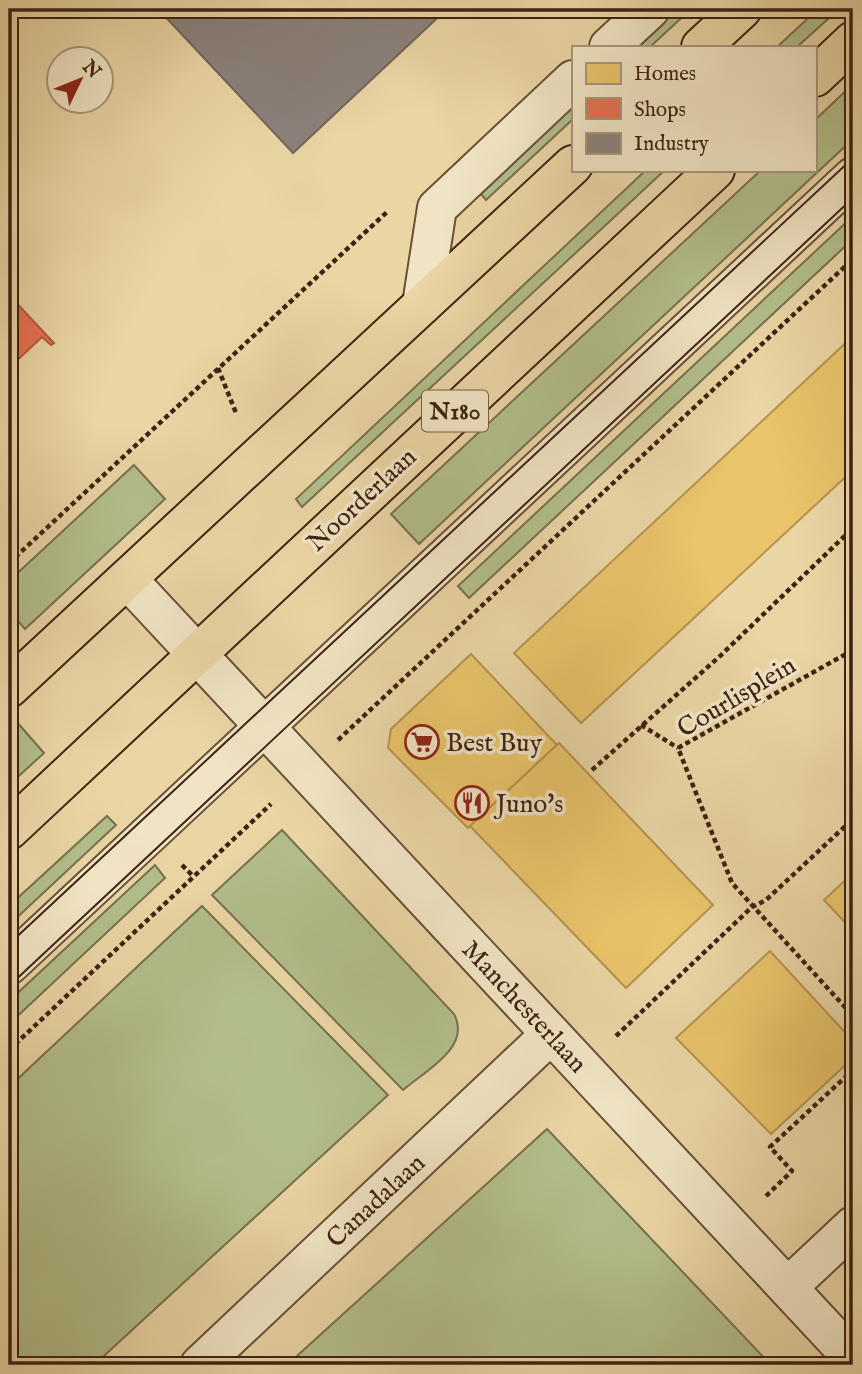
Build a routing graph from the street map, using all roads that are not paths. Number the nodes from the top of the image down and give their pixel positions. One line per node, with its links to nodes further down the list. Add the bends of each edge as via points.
1 (650, 9): 4 (street)
2 (742, 9): 5 (main road)
3 (853, 41): 6 (main road)
4 (610, 46)
5 (702, 46)
6 (816, 76)
7 (572, 81): 11 (street, via 437,208)
8 (572, 166): 11 (main road)
9 (713, 172): 13 (main road, Noorderlaan / N180)
10 (853, 177): 15 (street)
11 (422, 305): 12 (main road)
12 (127, 579): 13 (street, Manchesterlaan); 14 (main road)
13 (197, 655): 15 (street, Manchesterlaan); 16 (main road, Noorderlaan / N180)
14 (9, 688)
15 (265, 727): 17 (street); 18 (street, Manchesterlaan)
16 (9, 830)
17 (9, 965)
18 (551, 1034): 20 (street, Manchesterlaan); 22 (street, Canadalaan)
19 (853, 1226): 20 (street)
20 (788, 1287): 21 (street, Manchesterlaan)
21 (853, 1357)
22 (200, 1365)

